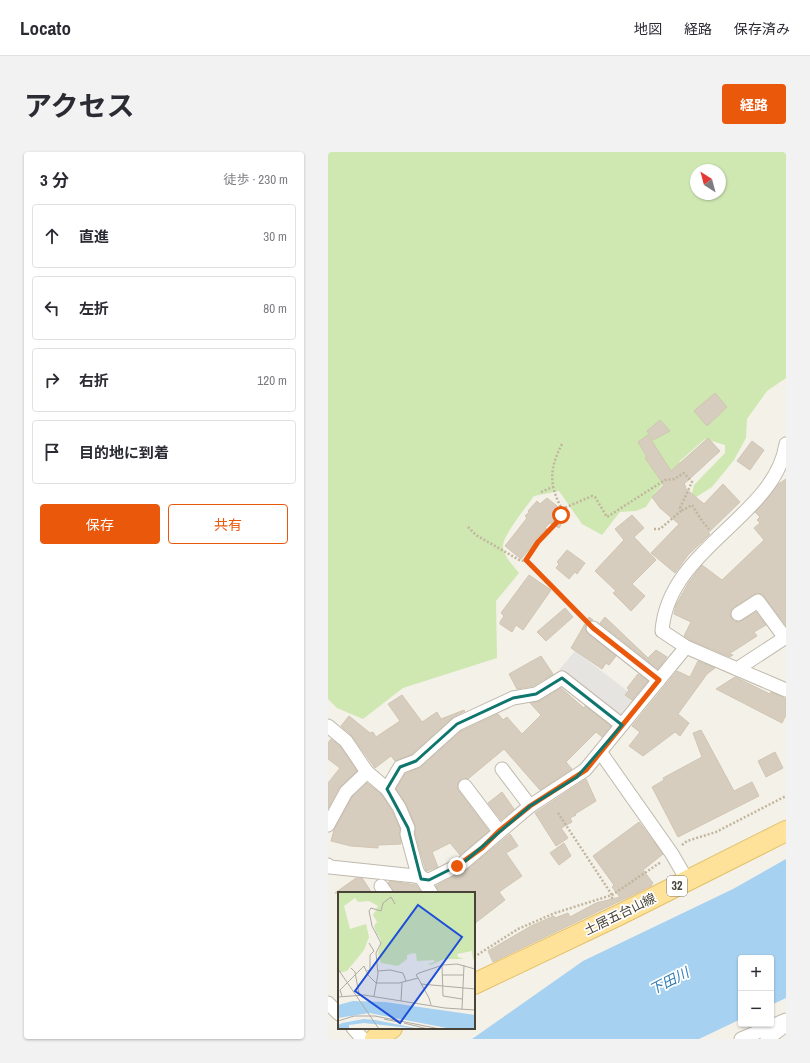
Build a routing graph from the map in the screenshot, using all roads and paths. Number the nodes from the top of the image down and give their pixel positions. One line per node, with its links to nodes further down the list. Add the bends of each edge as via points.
1 (562, 444): 3 (path, via 553,466)
2 (786, 444): 9 (street, via 780,464 766,490)
3 (553, 487): 4 (path); 5 (path)
4 (541, 492)
5 (562, 509): 6 (path, via 592,496 607,517 652,487 684,473 692,482 680,508); 10 (path, via 559,520 538,542)
6 (682, 510): 8 (path, via 660,529); 9 (path, via 692,504 702,521)
7 (468, 527): 10 (path, via 476,535 521,561)
8 (654, 529)
9 (717, 538): 14 (street, via 694,562 664,615 662,631)
10 (526, 560): 12 (path)
11 (738, 614): 13 (street, via 758,601)
12 (593, 628): 16 (street)
13 (786, 637): 15 (street)
14 (686, 647): 15 (street); 16 (street)
15 (737, 669): 17 (street)
16 (659, 680): 18 (street)
17 (786, 690)
18 (622, 725): 20 (street); 24 (street, via 562,678 536,694 513,698 457,724 416,761 400,767)
19 (328, 726): 22 (street, via 346,741)
20 (601, 753): 26 (street, via 577,777); 31 (street)
21 (502, 769): 26 (street)
22 (367, 772): 24 (street); 28 (street, via 346,792)
23 (464, 786): 29 (street)
24 (387, 789): 33 (street, via 408,828 407,834)
25 (786, 796): 31 (path, via 716,832 687,841)
26 (530, 806): 29 (street)
27 (558, 813): 36 (path)
28 (328, 825)
29 (499, 831): 33 (street, via 463,863 429,880)
30 (786, 831): 34 (main road, 土居五台山線 / 32)
31 (672, 854): 34 (street); 36 (path)
32 (328, 864): 33 (street, via 330,867 415,876)
33 (421, 879): 35 (street)
34 (687, 880): 37 (main road, 土居五台山線 / 32)
35 (430, 892)
36 (612, 895): 37 (path); 38 (path, via 555,913 518,929)
37 (620, 915): 39 (main road, 土居五台山線 / 32)
38 (475, 955)
39 (476, 978)
40 (328, 1003): 41 (street)
41 (338, 1013)
42 (783, 1024): 47 (street); 48 (street)
43 (354, 1029): 45 (street)
44 (390, 1029): 46 (main road)
45 (363, 1039)
46 (375, 1039)
47 (741, 1039)
48 (767, 1039)

